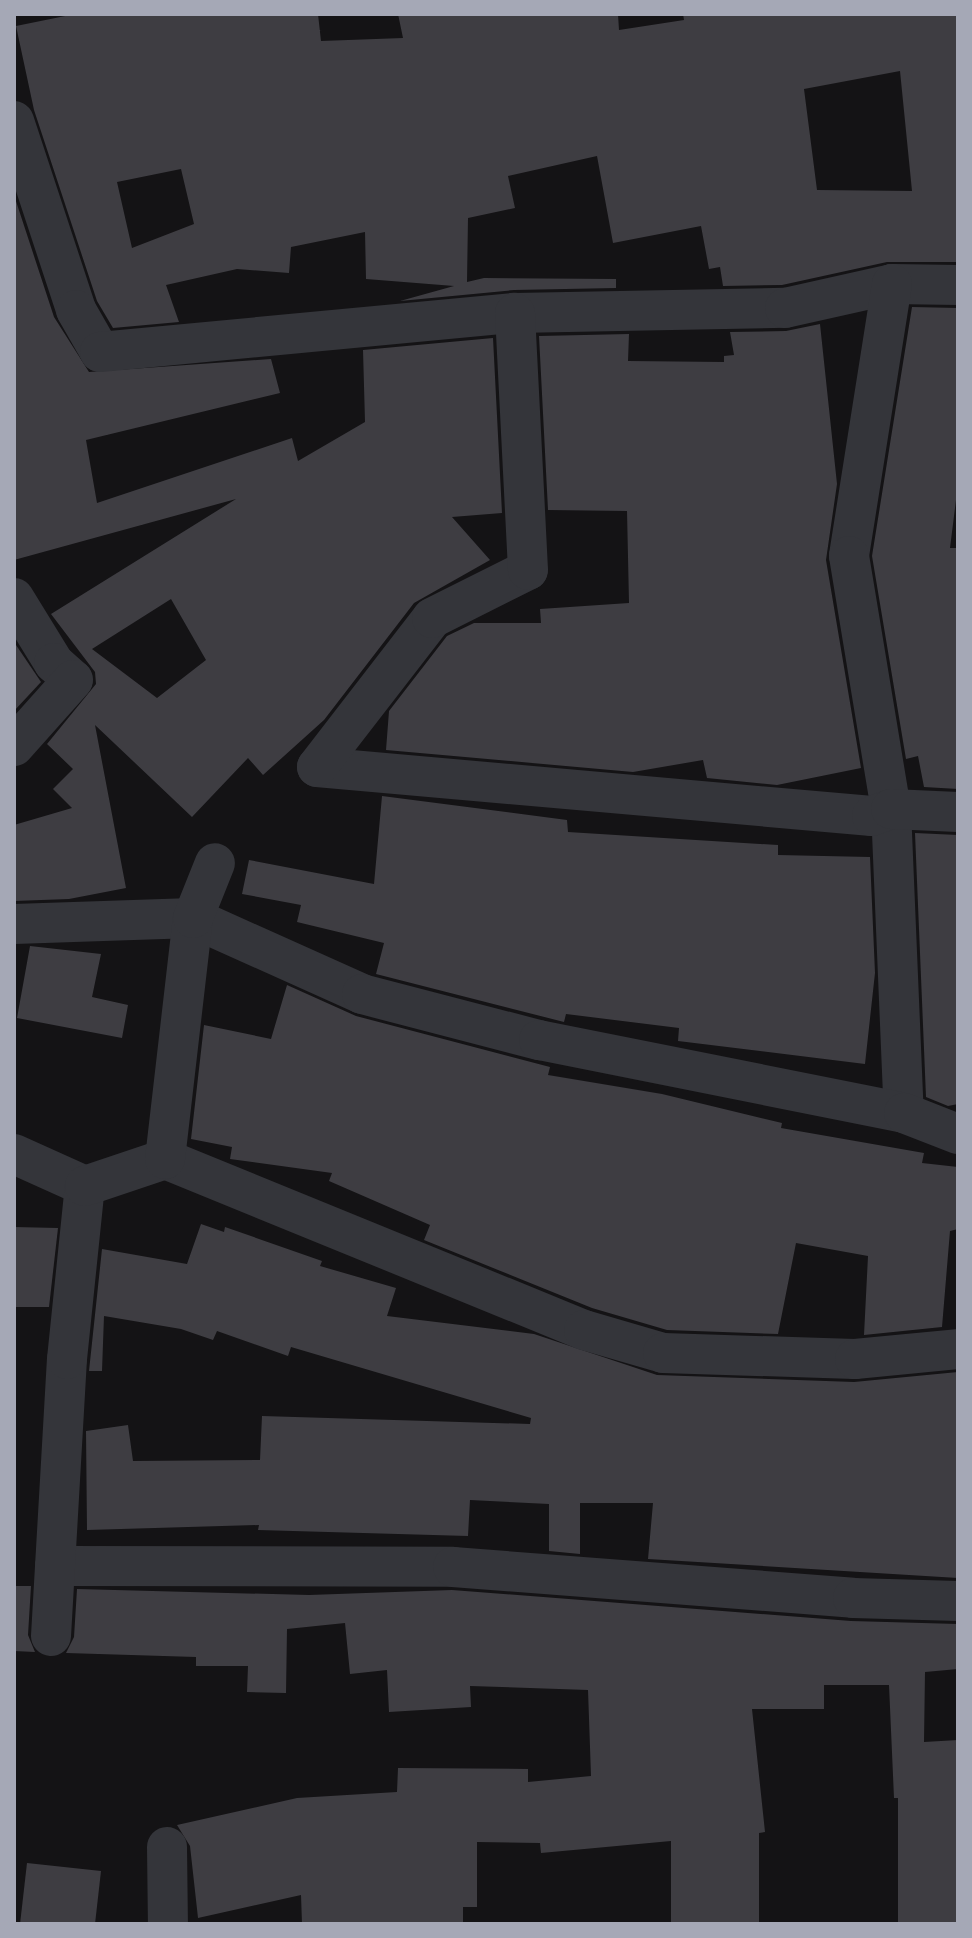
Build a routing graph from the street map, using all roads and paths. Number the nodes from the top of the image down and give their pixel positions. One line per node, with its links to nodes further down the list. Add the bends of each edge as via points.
1 (14, 121): 4 (street, via 76,310 100,352)
2 (892, 284): 3 (street); 4 (street, via 785,308); 7 (street, via 849,556)
3 (958, 285)
4 (515, 313): 7 (street, via 528,570 432,618 317,767 872,816)
5 (14, 598): 6 (street, via 54,663 73,680)
6 (14, 746)
7 (891, 809): 8 (street); 12 (street)
8 (958, 812)
9 (215, 863): 10 (street)
10 (193, 918): 11 (street); 12 (street, via 362,994 539,1040); 15 (street)
11 (14, 924)
12 (904, 1113): 13 (street)
13 (958, 1134)
14 (14, 1154): 16 (street)
15 (165, 1159): 16 (street); 17 (street, via 584,1330 663,1353 855,1359)
16 (85, 1186): 18 (street, via 67,1359)
17 (958, 1349)
18 (55, 1566): 19 (street, via 453,1567 853,1598); 20 (street)
19 (958, 1601)
20 (51, 1636)
21 (167, 1847): 22 (street)
22 (168, 1924)

